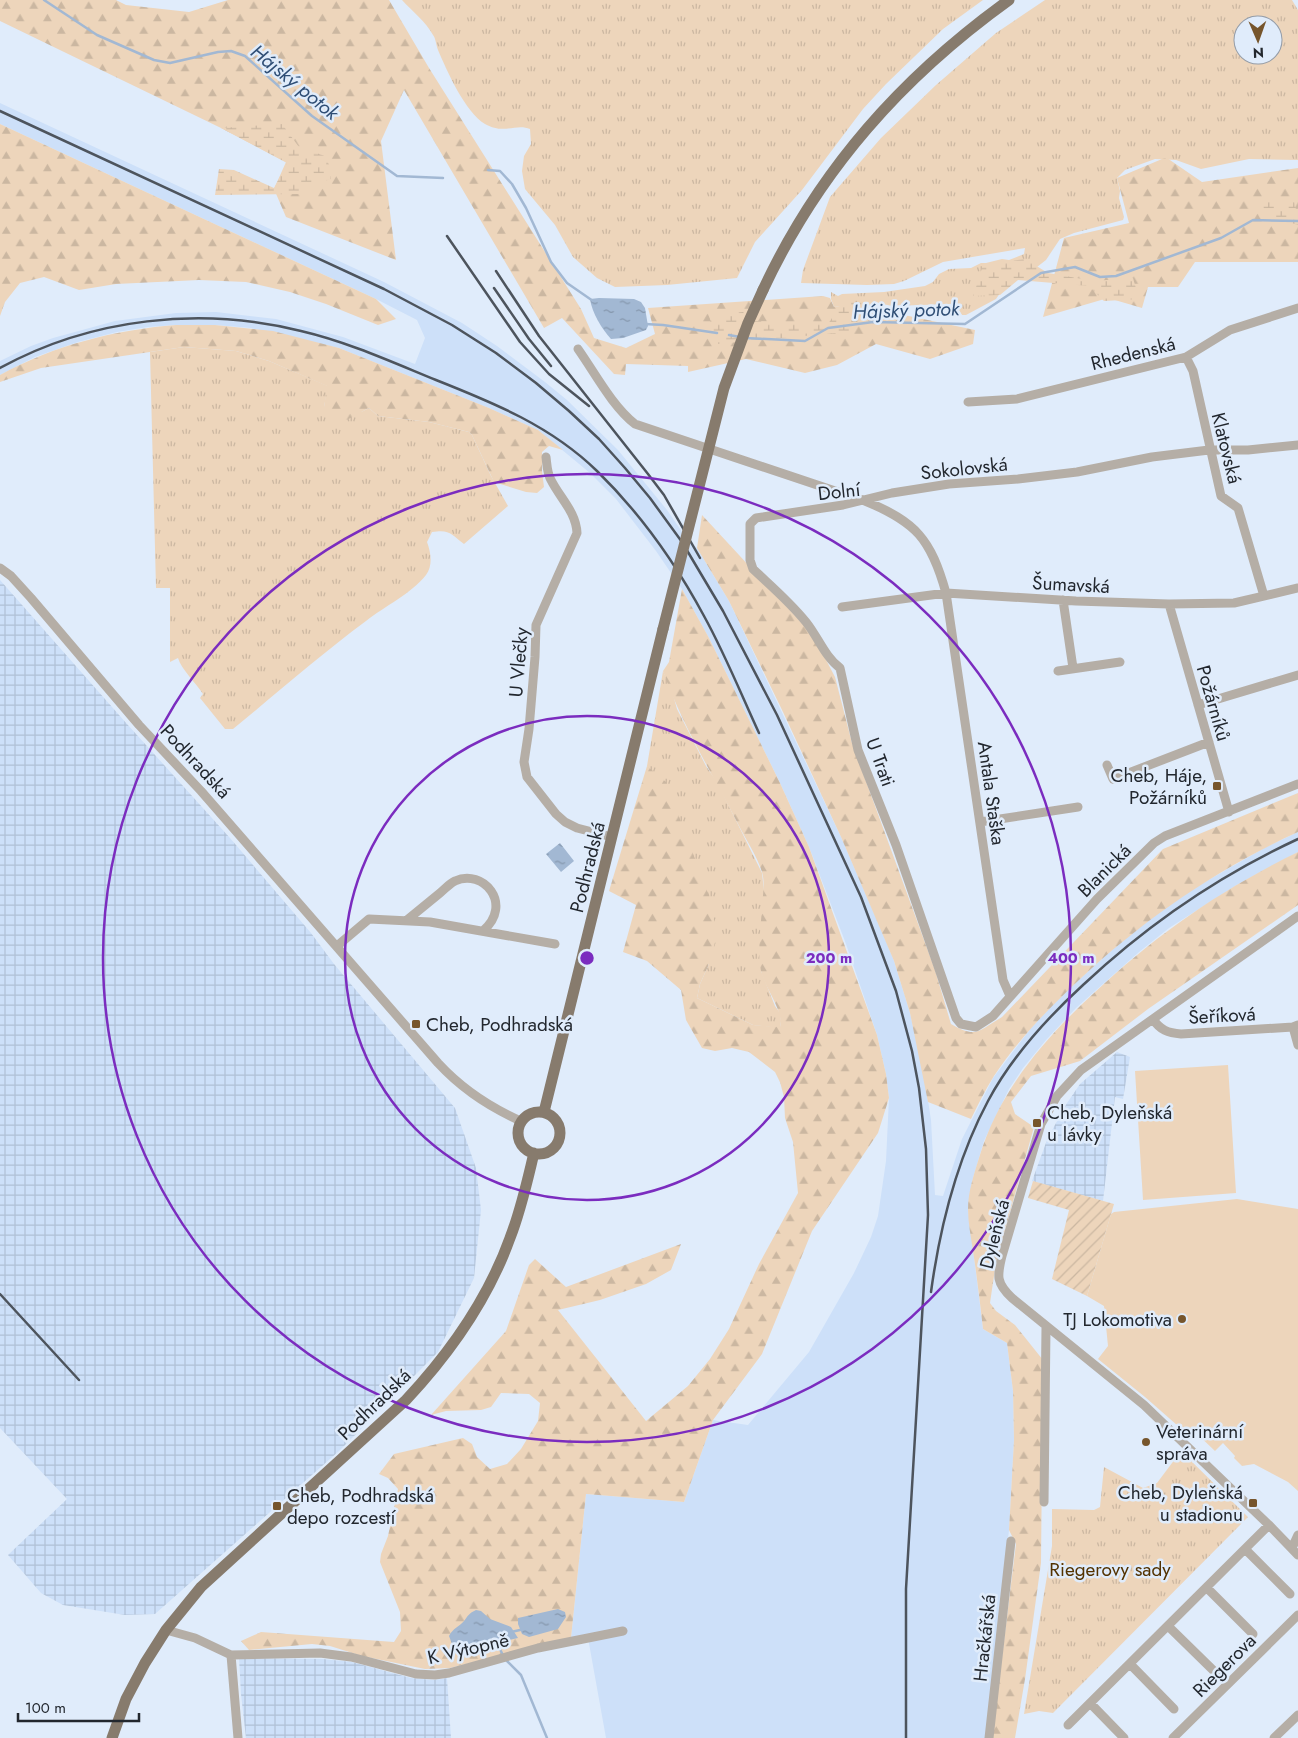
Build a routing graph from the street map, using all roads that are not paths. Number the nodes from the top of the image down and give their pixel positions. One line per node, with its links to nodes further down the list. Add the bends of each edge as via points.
1 (1009, 0): 29 (main road, Podhradská, bridge, via 929,64 891,101 812,202 763,290 724,388)
2 (1298, 308): 4 (street, Rhedenská, via 1230,330)
3 (578, 349): 9 (street, via 625,416 635,424)
4 (1186, 357): 5 (street, Rhedenská, via 1017,399); 7 (street, Klatovská)
5 (968, 402)
6 (1298, 445): 7 (street, Sokolovská)
7 (1209, 450): 9 (street, Sokolovská, via 1077,472 949,484); 14 (street, Klatovská, via 1221,496 1238,508)
8 (546, 457): 29 (street, U Vlečky, via 551,480 576,523 577,533 536,624 524,762 527,777 565,822)
9 (865, 501): 10 (street, Dolní, via 756,518); 13 (street, Dolní, via 890,511 919,534 935,558)
10 (750, 524): 37 (street, U Trati, via 753,569 797,611 832,662 840,668 858,750 896,844 956,1018)
11 (0, 568): 34 (street, Podhradská, via 31,598 139,725)
12 (1298, 588): 14 (street, Šumavská)
13 (946, 593): 15 (street, Šumavská); 17 (street, Šumavská); 28 (street, Antala Staška)
14 (1264, 596): 16 (street, Šumavská, via 1234,603)
15 (1063, 600): 16 (street, Šumavská); 19 (street)
16 (1168, 604): 22 (street, Požárníků)
17 (842, 607)
18 (1120, 662): 19 (street)
19 (1073, 668): 20 (street)
20 (1058, 671)
21 (1298, 675): 22 (street)
22 (1198, 705): 23 (street, Požárníků)
23 (1209, 742): 24 (street, via 1113,779); 27 (street, Požárníků)
24 (1107, 765)
25 (1298, 784): 27 (street, Blanická)
26 (1078, 807): 28 (street)
27 (1229, 812): 35 (street, Blanická, via 1154,843 1097,899)
28 (980, 822): 35 (street, Antala Staška, via 1003,980)
29 (612, 837): 40 (main road, Podhradská)
30 (1298, 916): 36 (street, Dyleňská)
31 (407, 920): 32 (street); 32 (street, via 454,881 474,879 489,889 497,902 493,920); 34 (street, via 369,919)
32 (483, 931): 33 (street)
33 (555, 944)
34 (337, 946): 41 (street, Podhradská, via 451,1076 482,1101)
35 (1010, 996): 37 (street, Blanická, via 985,1023)
36 (1153, 1019): 38 (street, Šeříková, via 1164,1030 1180,1034); 43 (street, Dyleňská, via 1075,1076 1057,1096 1041,1124 998,1277 1006,1293)
37 (968, 1026)
38 (1296, 1026): 39 (street)
39 (1298, 1045)
40 (544, 1112): 41 (main road, via 531,1113); 42 (main road, via 558,1122 559,1139 551,1150)
41 (521, 1121): 42 (main road, via 520,1142)
42 (534, 1154): 54 (main road, Podhradská, via 521,1204 501,1259 485,1293 442,1359 406,1400 200,1587)
43 (1046, 1327): 44 (street); 45 (street, Dyleňská, via 1144,1405)
44 (1044, 1502)
45 (1269, 1525): 48 (street); 49 (street, Dyleňská)
46 (1298, 1535): 49 (street)
47 (1011, 1541): 66 (street, Hračkářská)
48 (1246, 1550): 50 (street); 51 (street)
49 (1295, 1552)
50 (1207, 1588): 53 (street); 56 (street, Riegerova)
51 (1290, 1594)
52 (1298, 1615): 68 (street, Riegerova)
53 (1168, 1626): 58 (street); 59 (street, Riegerova)
54 (166, 1630): 57 (street, via 196,1638); 64 (main road, Podhradská, via 137,1676)
55 (623, 1631): 57 (street, K Výtopně, via 538,1648 435,1675 416,1674 351,1657 320,1653)
56 (1253, 1634)
57 (231, 1655): 65 (street)
58 (1130, 1664): 60 (street); 61 (street, Riegerova)
59 (1216, 1673)
60 (1090, 1704): 63 (street); 67 (street)
61 (1174, 1709)
62 (1298, 1714): 69 (street)
63 (1068, 1725)
64 (112, 1738)
65 (238, 1738)
66 (989, 1738)
67 (1124, 1738)
68 (1173, 1738)
69 (1274, 1738)

